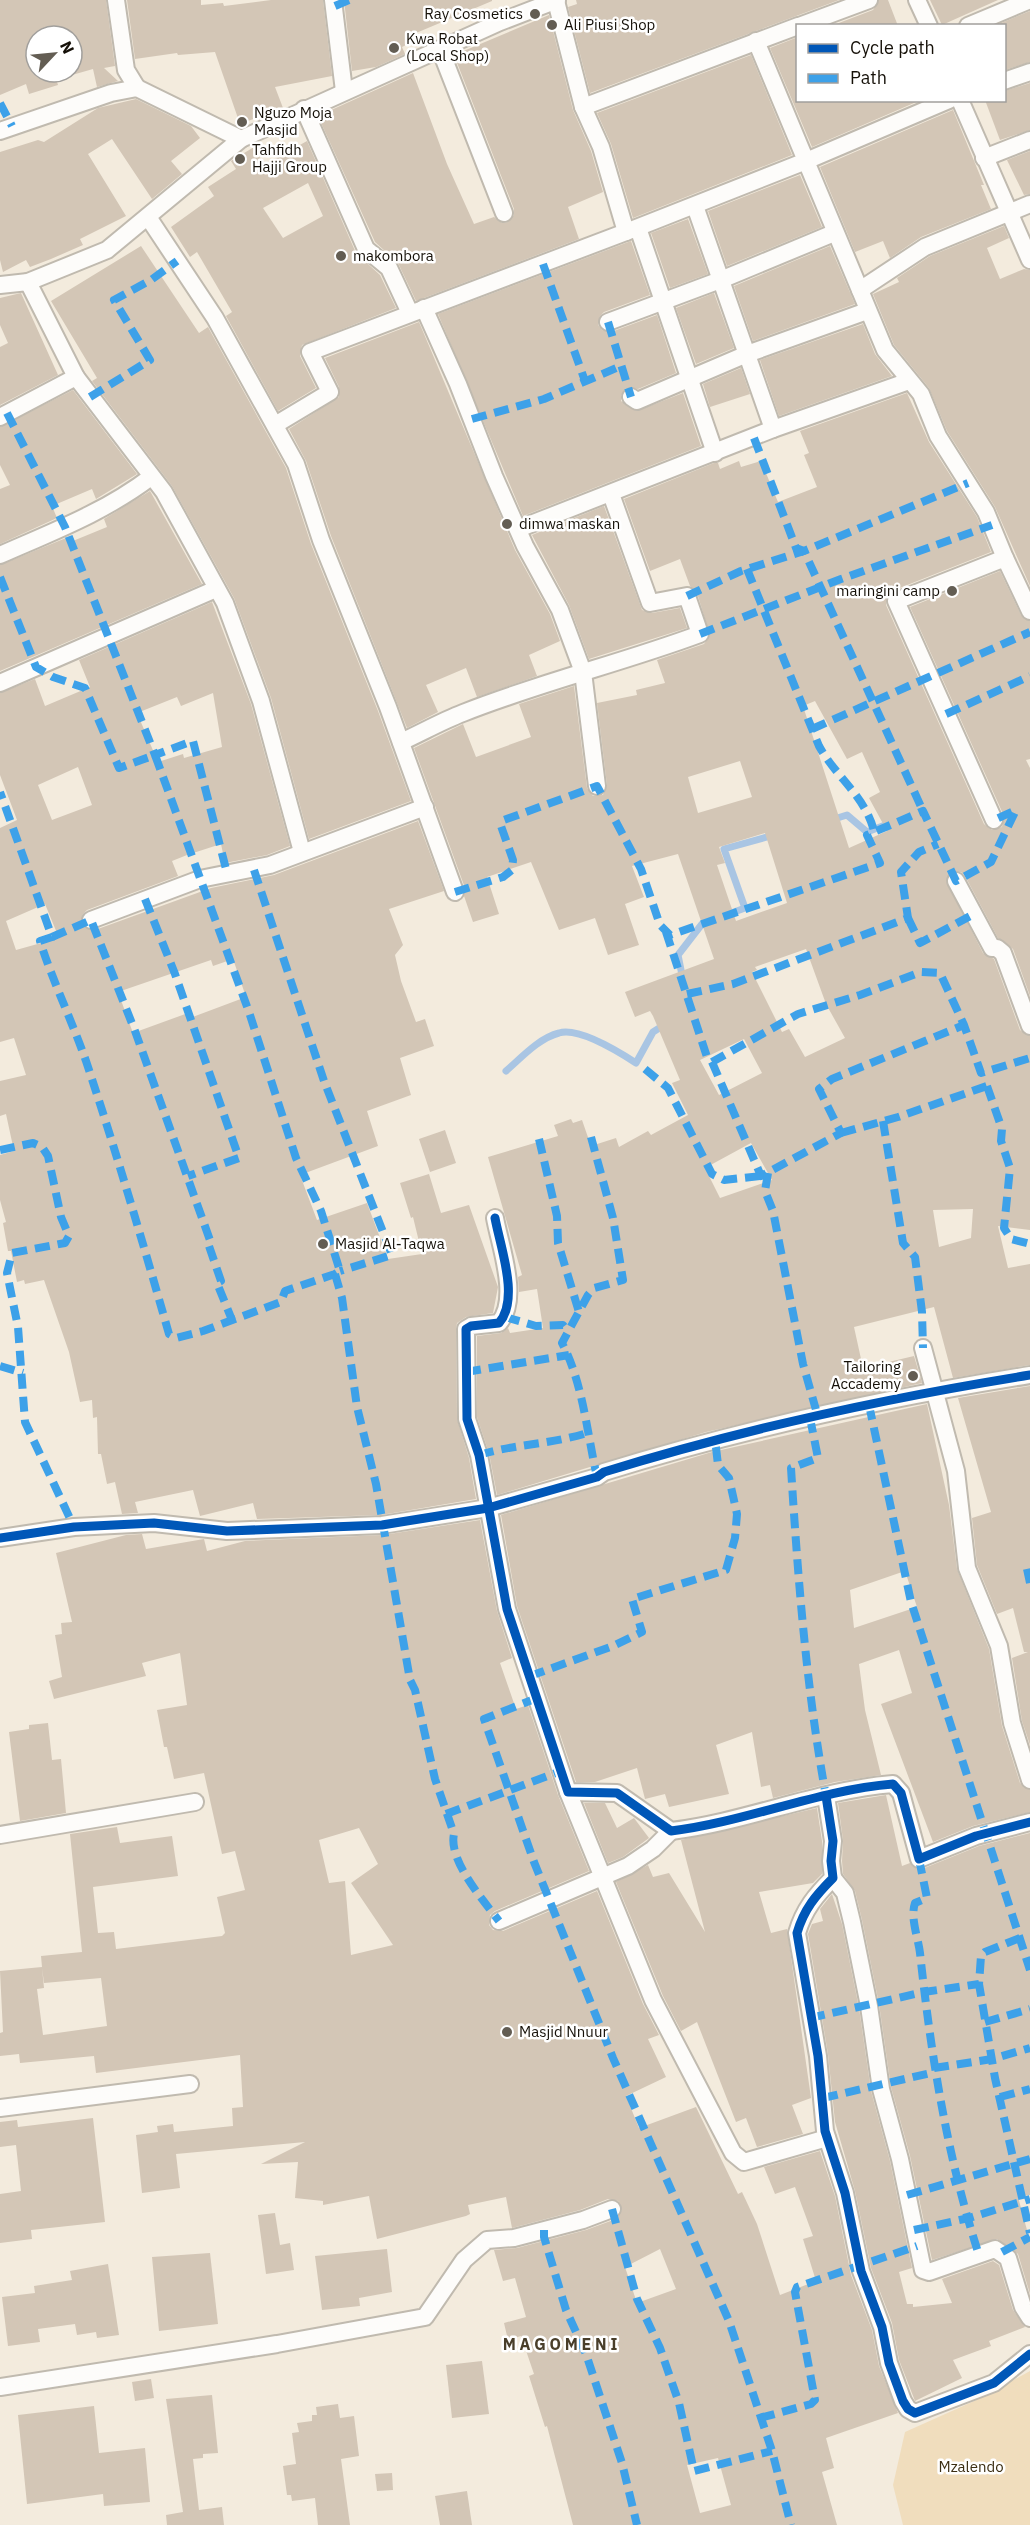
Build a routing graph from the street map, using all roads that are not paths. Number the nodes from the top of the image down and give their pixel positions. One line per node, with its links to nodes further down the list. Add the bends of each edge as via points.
1 (116, 0): 15 (street, via 126,70)
2 (333, 0): 16 (street)
3 (556, 0): 12 (street); 19 (street)
4 (869, 0): 7 (street)
5 (917, 0): 8 (street)
6 (1030, 0): 9 (street)
7 (804, 24)
8 (928, 24)
9 (973, 24)
10 (796, 27): 11 (street)
11 (756, 41): 19 (street); 25 (street)
12 (441, 49): 16 (street); 29 (street)
13 (1030, 72): 14 (street)
14 (1006, 81)
15 (137, 88): 21 (street, via 111,93); 22 (street)
16 (344, 91): 20 (street)
17 (944, 102): 25 (street)
18 (961, 102): 24 (street)
19 (584, 107): 31 (street)
20 (304, 109): 22 (street); 39 (street, via 366,249 389,268)
21 (0, 131)
22 (241, 139): 30 (street)
23 (1030, 140): 24 (street)
24 (984, 158): 28 (street)
25 (806, 161): 27 (street); 32 (street)
26 (1030, 204): 28 (street)
27 (695, 206): 31 (street); 34 (street)
28 (1009, 211): 33 (street); 37 (street, via 925,247)
29 (504, 213)
30 (148, 217): 35 (street, via 107,250); 48 (street, via 215,318)
31 (632, 230): 38 (street); 39 (street)
32 (834, 233): 34 (street); 37 (street)
33 (1030, 260)
34 (723, 279): 38 (street); 42 (street)
35 (28, 282): 36 (street); 43 (street)
36 (0, 285)
37 (860, 290): 40 (street)
38 (663, 301): 41 (street); 44 (street)
39 (418, 311): 48 (street, via 310,352 330,392); 53 (street)
40 (867, 311): 42 (street); 45 (street, via 885,350)
41 (608, 322)
42 (747, 354): 44 (street); 49 (street)
43 (76, 377): 47 (street); 51 (street)
44 (689, 378): 46 (street, via 637,401); 50 (street)
45 (909, 381): 49 (street); 55 (street, via 921,394 938,436 986,512)
46 (631, 397)
47 (0, 417)
48 (275, 425): 60 (street, via 296,464)
49 (773, 429): 50 (street)
50 (715, 453): 52 (street)
51 (151, 477): 54 (street, via 90,515); 56 (street, via 181,520)
52 (611, 494): 53 (street); 58 (street, via 650,603 687,596 700,634)
53 (518, 529): 58 (street, via 560,610)
54 (0, 555)
55 (1005, 558): 57 (street); 63 (street, via 896,601)
56 (216, 589): 59 (street); 64 (street, via 225,603 261,701)
57 (1030, 612)
58 (583, 672): 60 (street, via 463,713); 61 (street)
59 (0, 683)
60 (401, 742): 62 (street)
61 (597, 786)
62 (425, 807): 64 (street); 66 (street)
63 (994, 820)
64 (302, 852): 67 (street, via 254,870 200,879)
65 (956, 881): 68 (street, via 992,948 1003,953)
66 (456, 892)
67 (91, 920)
68 (1030, 1026)
69 (495, 1218): 73 (street, via 508,1285 505,1317 499,1323 471,1326 464,1336 467,1419 479,1455)
70 (923, 1348): 72 (street)
71 (1030, 1375): 72 (street)
72 (935, 1390): 73 (street, via 694,1444); 75 (street, via 956,1471 967,1568 999,1646 1012,1723)
73 (488, 1508): 74 (street, via 381,1525 226,1531 154,1522 74,1527); 76 (street, via 507,1609)
74 (0, 1538)
75 (1030, 1780)
76 (568, 1792): 80 (street, via 617,1793); 82 (street)
77 (826, 1796): 79 (street, via 893,1784 901,1793 919,1859 976,1836); 80 (street, via 709,1827); 83 (street, via 833,1841)
78 (195, 1802): 81 (street)
79 (1030, 1822)
80 (671, 1831): 82 (street, via 628,1866)
81 (0, 1835)
82 (604, 1877): 84 (street); 87 (street, via 653,2000 734,2153 744,2163)
83 (833, 1878): 87 (street, via 813,1897 797,1933); 89 (street, via 845,1893 852,1922 881,2089 923,2270 929,2272 995,2249 1008,2258)
84 (499, 1921)
85 (190, 2084): 86 (street)
86 (0, 2108)
87 (827, 2138): 91 (street, via 845,2193 861,2271 882,2327 889,2363 908,2409 915,2413 994,2383)
88 (612, 2209): 92 (street, via 514,2238 487,2240 464,2260 425,2317)
89 (1023, 2278): 90 (street, via 1023,2307)
90 (1030, 2318)
91 (1030, 2354)
92 (0, 2388)

